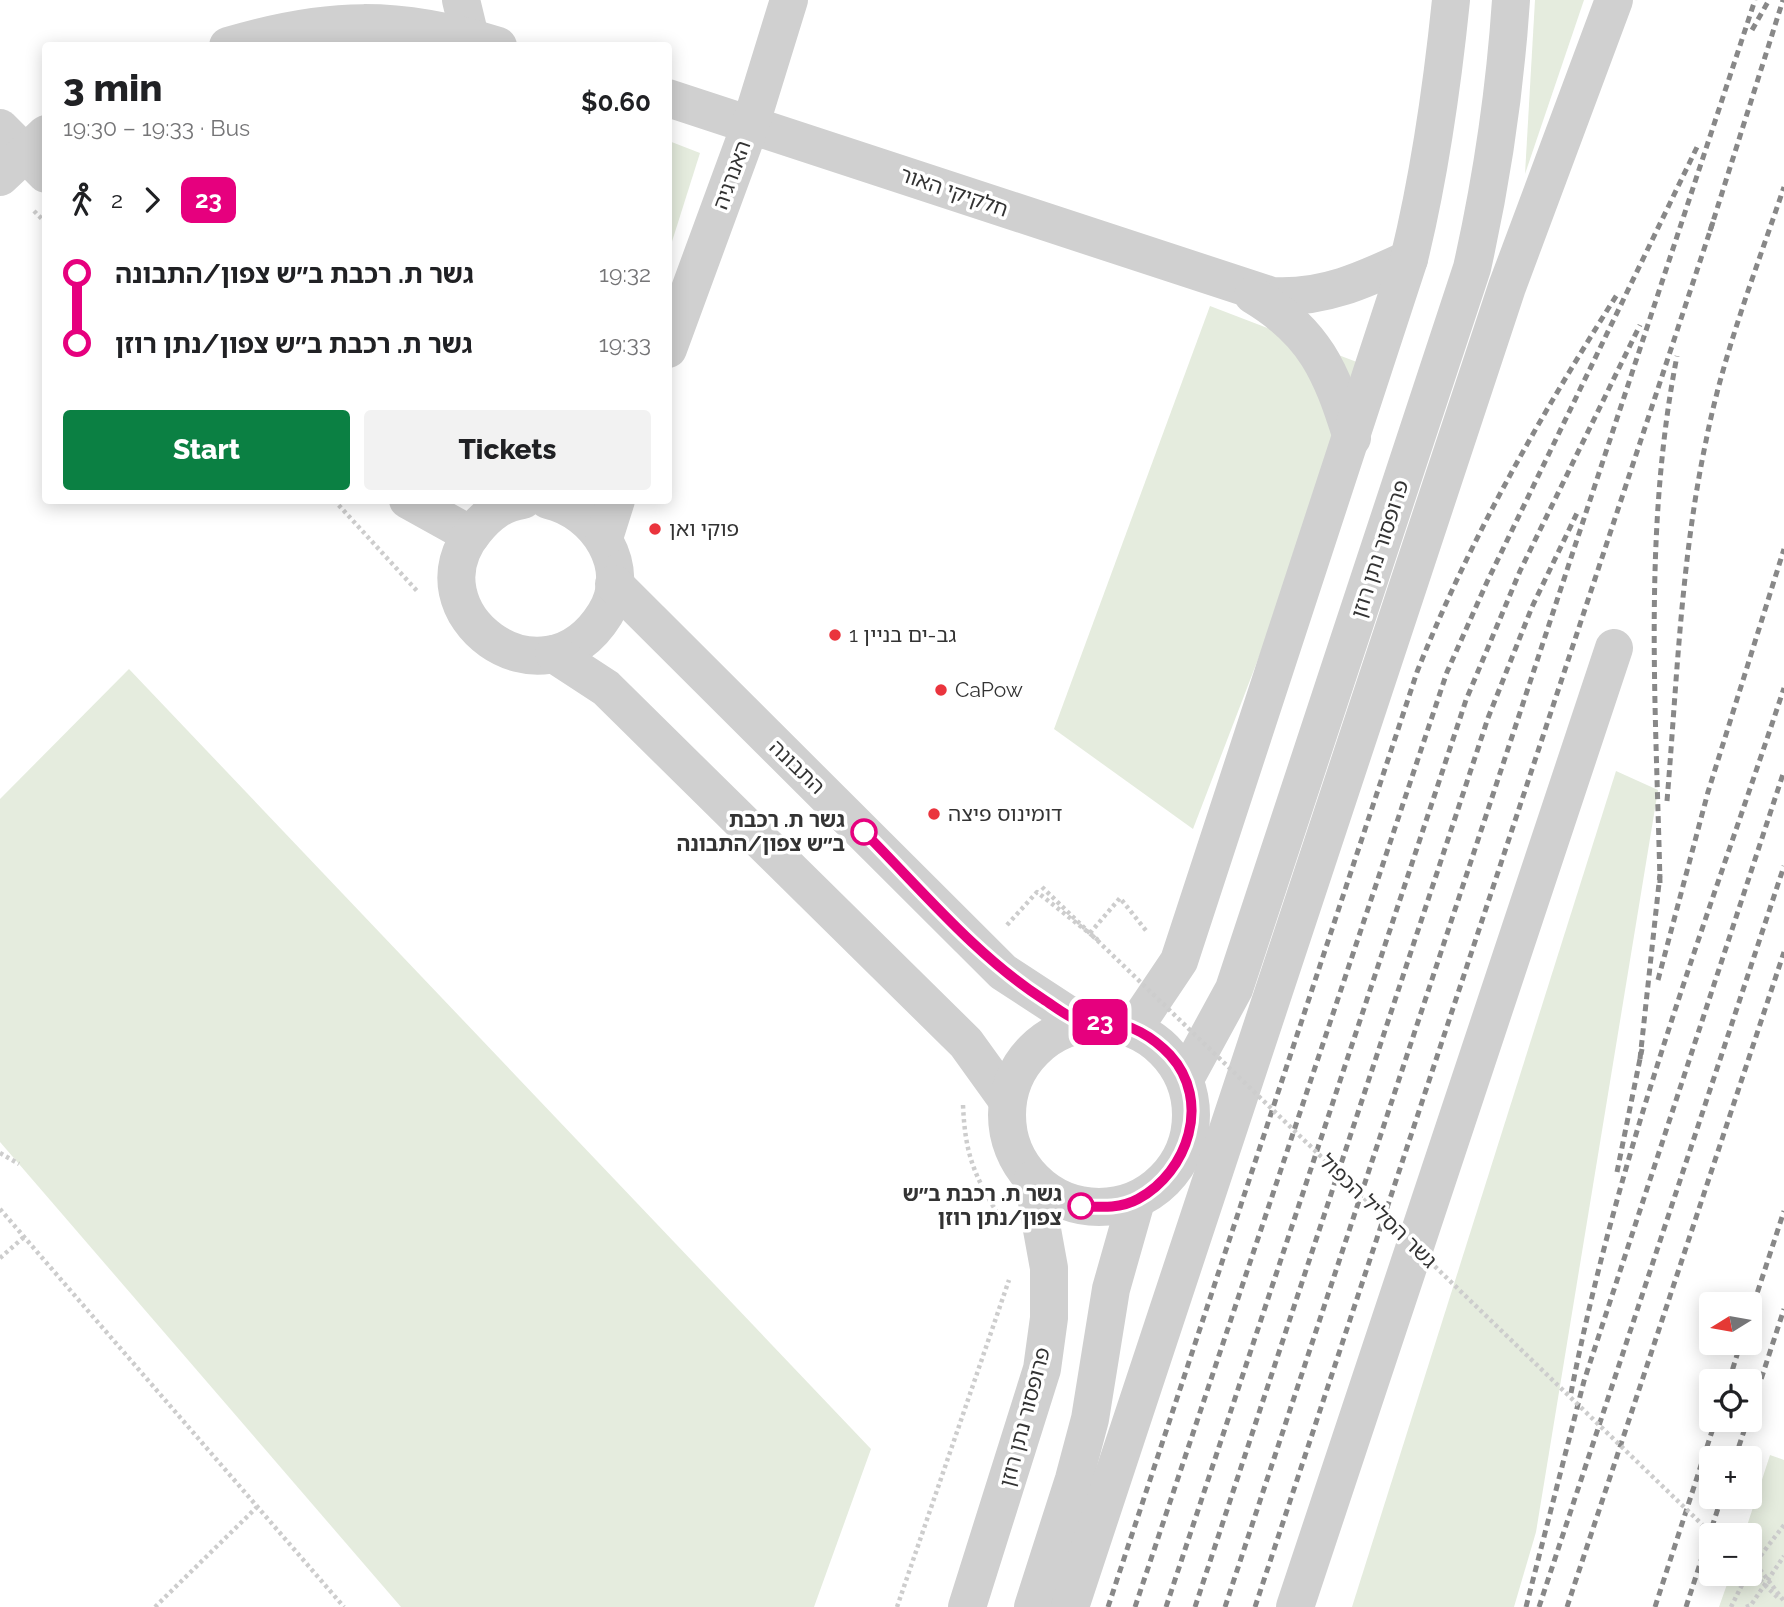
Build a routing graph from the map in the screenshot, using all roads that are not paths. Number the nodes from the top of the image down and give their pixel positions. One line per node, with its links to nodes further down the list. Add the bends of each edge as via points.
1 (461, 0): 7 (street)
2 (789, 0): 10 (street, האנרגיה)
3 (1451, 0): 11 (street, via 1428,182)
4 (1511, 0): 26 (street, פרופסור נתן רוזן, via 1502,108 1472,268 1234,989)
5 (1614, 0): 32 (street, via 1507,287)
6 (393, 11): 7 (street); 8 (street)
7 (484, 41)
8 (246, 42)
9 (672, 99): 10 (street, חלקיקי האור)
10 (751, 123): 12 (street, חלקיקי האור); 13 (street, האנרגיה)
11 (1409, 259): 12 (street, חלקיקי האור, via 1355,283 1299,298); 14 (street)
12 (1239, 287): 14 (street, חלקיקי האור, via 1298,327 1319,354 1335,383)
13 (672, 338)
14 (1352, 438): 25 (street, via 1179,961)
15 (415, 504): 19 (street)
16 (508, 504): 19 (street, via 488,514)
17 (564, 504): 20 (street, via 587,518)
18 (615, 504): 20 (street)
19 (471, 535): 23 (street, via 460,558 457,584 464,611 479,633 518,655)
20 (604, 538): 21 (street)
21 (614, 584): 23 (street, via 596,629 577,645); 24 (street, התבונה, via 1003,972)
22 (1614, 648): 33 (street)
23 (554, 654): 27 (street, via 606,688 664,744 966,1043)
24 (1081, 1023): 25 (street, via 1108,1022); 27 (street, via 1051,1035 1025,1058)
25 (1134, 1028): 26 (street, via 1155,1040)
26 (1185, 1079): 29 (street, via 1192,1107 1190,1136 1179,1163 1160,1185)
27 (1007, 1100): 28 (street, via 1009,1139)
28 (1033, 1180): 29 (street, via 1055,1197 1081,1206 1108,1208); 30 (street, פרופסור נתן רוזן, via 1049,1269 1042,1369)
29 (1136, 1201): 31 (street, via 1111,1289 1087,1431)
30 (967, 1607)
31 (1033, 1607)
32 (1070, 1607)
33 (1295, 1607)

